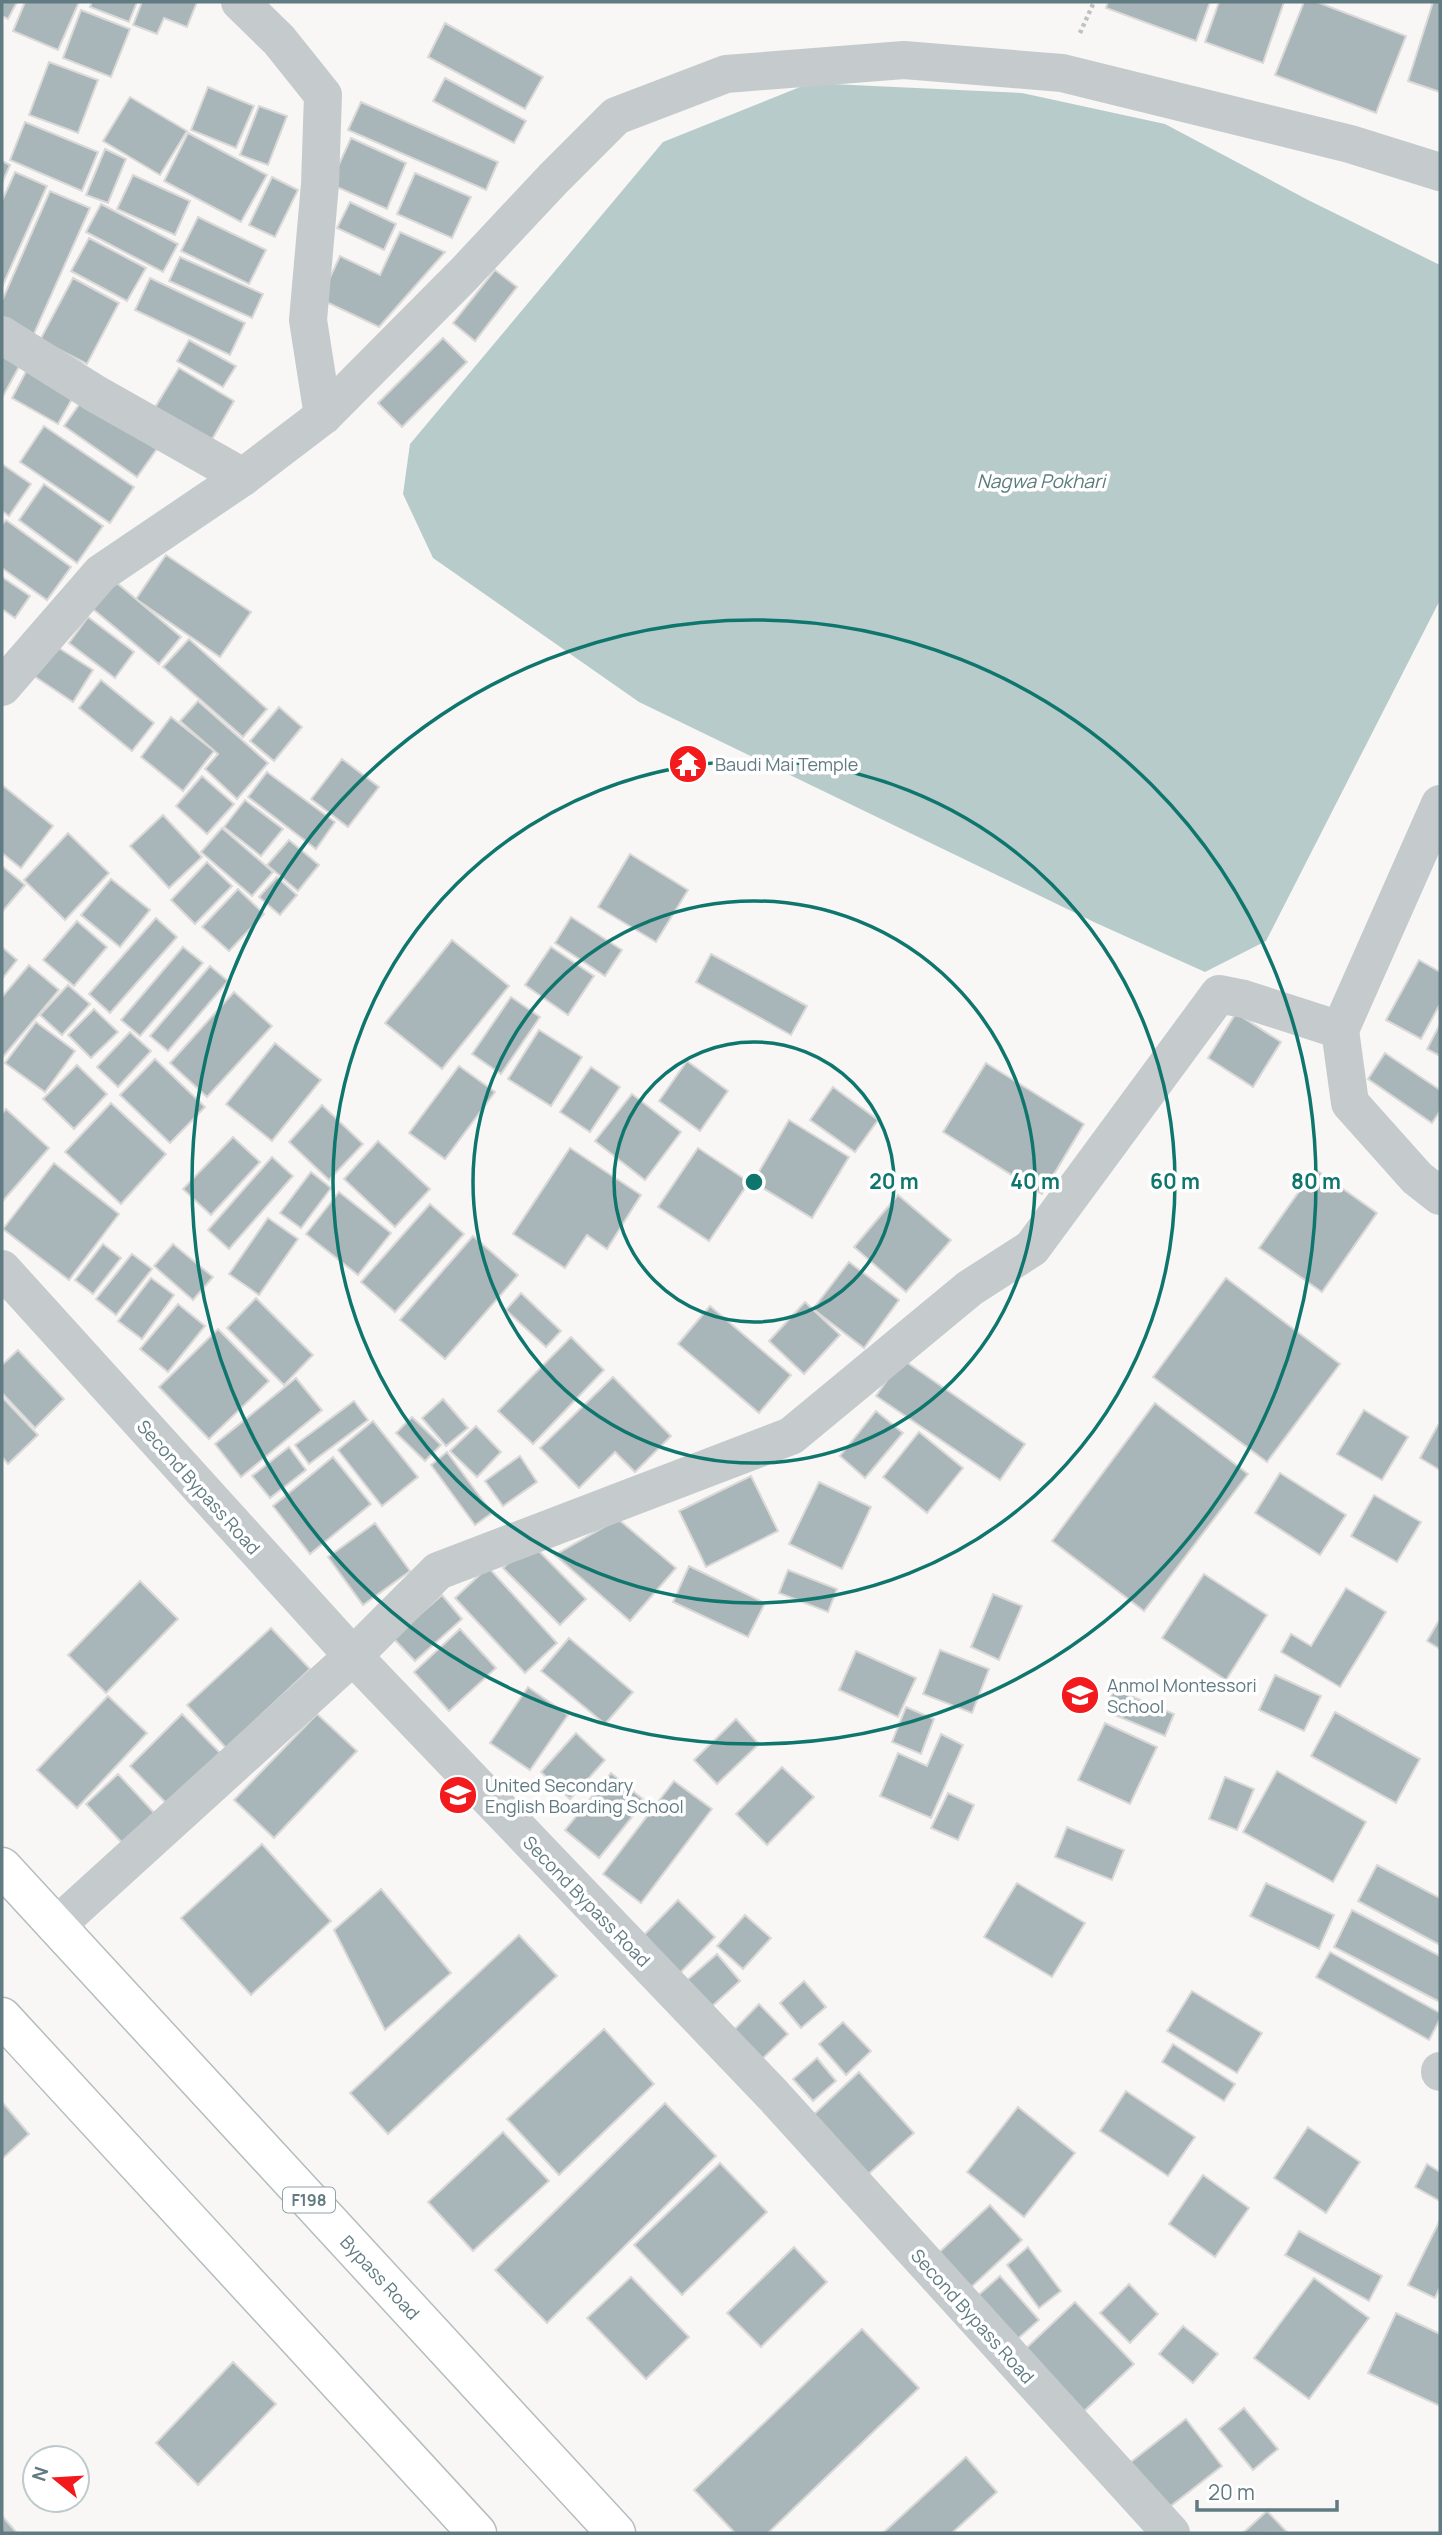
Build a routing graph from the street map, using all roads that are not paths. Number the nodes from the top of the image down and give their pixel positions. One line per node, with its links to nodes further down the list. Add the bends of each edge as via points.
1 (240, 2): 4 (street, via 279,40 323,95 308,320)
2 (1440, 172): 4 (street, via 1350,144 1062,73 904,61 726,74 616,116)
3 (2, 335): 5 (street)
4 (323, 416): 5 (street)
5 (243, 477): 6 (street, via 101,573)
6 (2, 687)
7 (1440, 804): 8 (street)
8 (1340, 1030): 9 (street, via 1350,1103 1417,1178); 11 (street, via 1219,995 1032,1248 971,1288 791,1436 438,1570)
9 (1440, 1196)
10 (2, 1269): 11 (street, Second Bypass Road)
11 (353, 1656): 13 (street); 17 (street, Second Bypass Road, via 773,2095)
12 (2, 1867): 13 (main road, Bypass Road / F198)
13 (56, 1926): 16 (main road, Bypass Road / F198)
14 (2, 2017): 15 (main road)
15 (477, 2533)
16 (616, 2533)
17 (1171, 2533)

